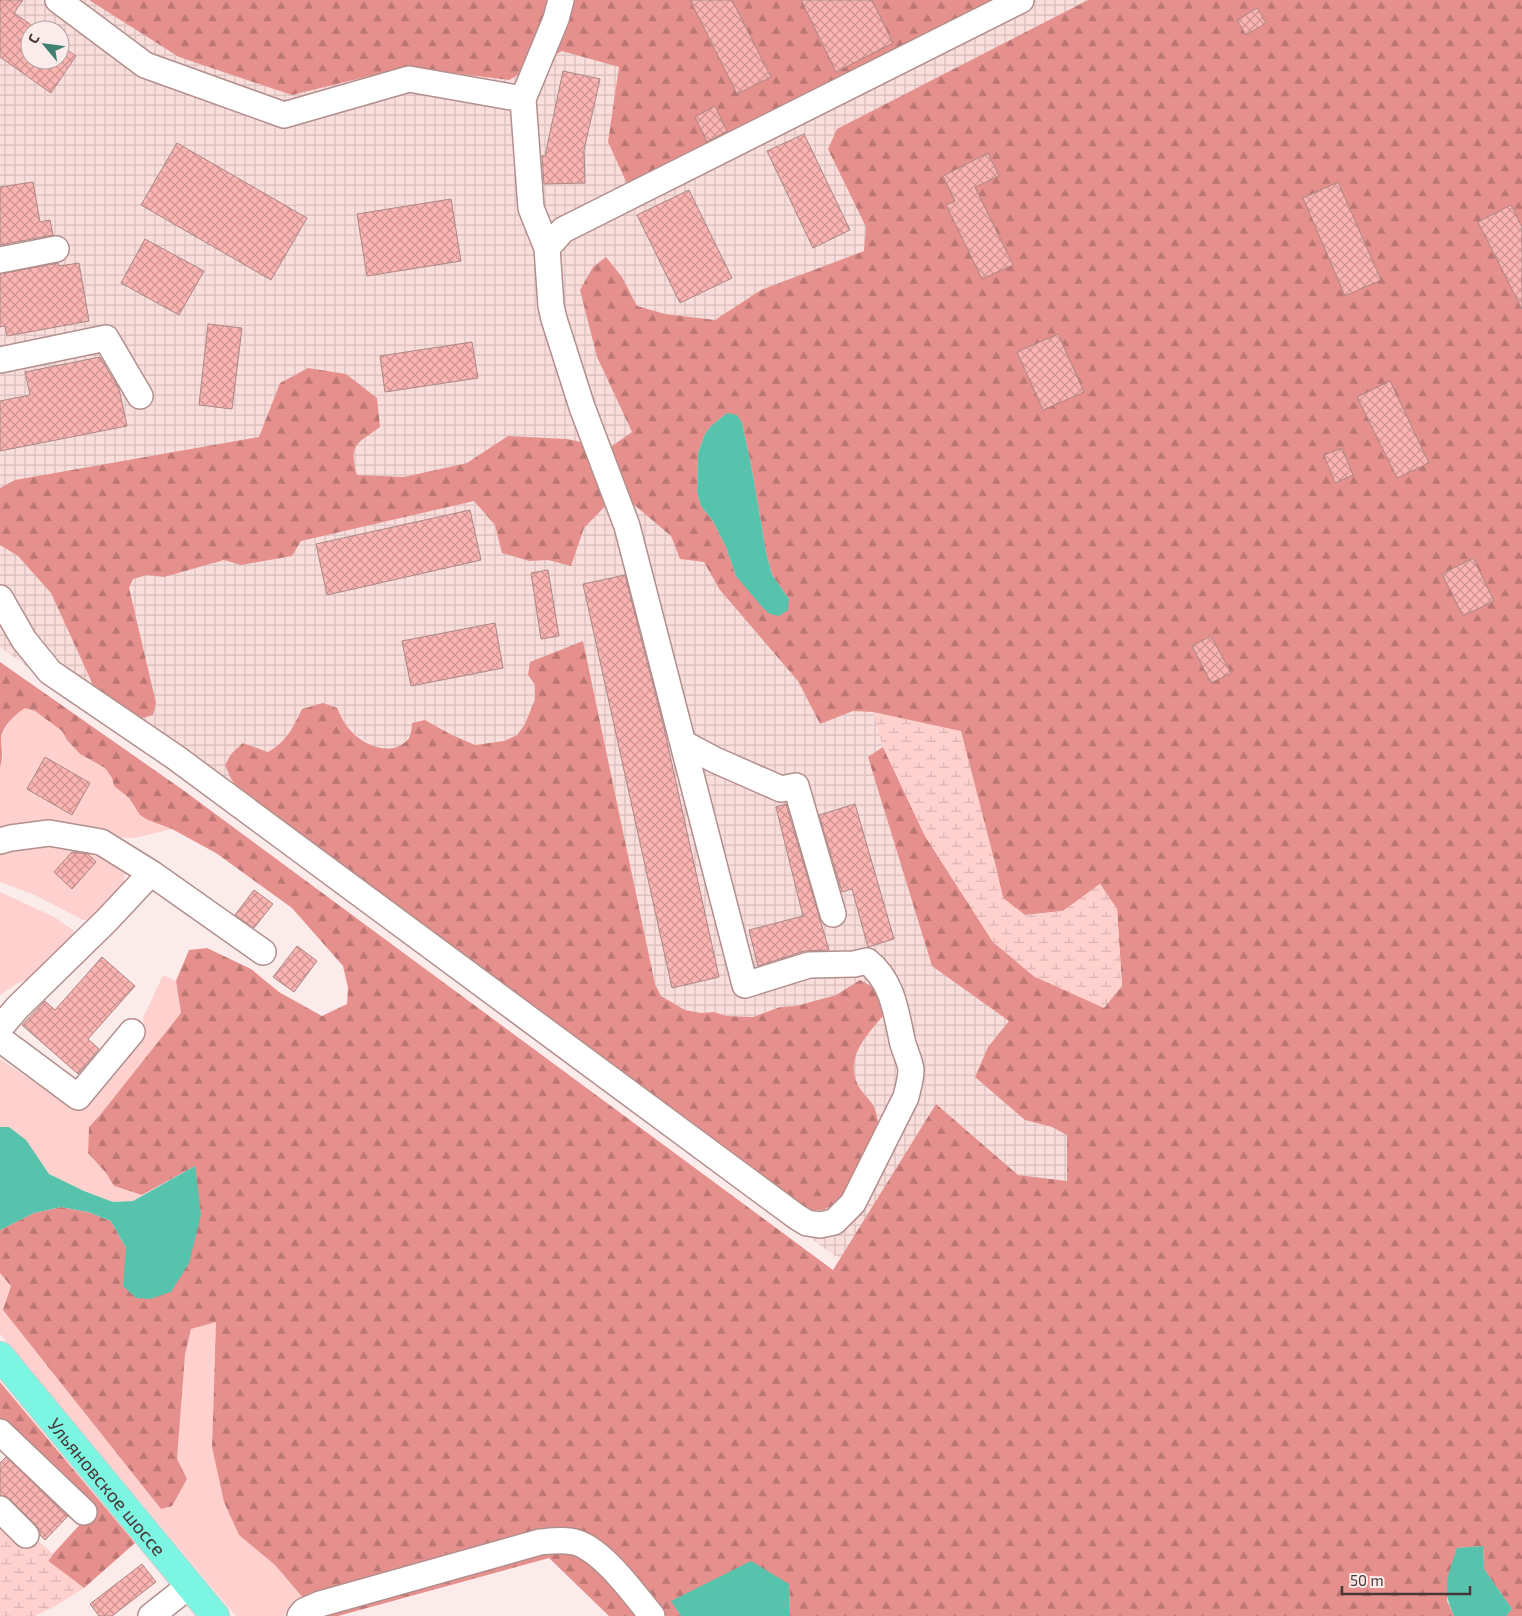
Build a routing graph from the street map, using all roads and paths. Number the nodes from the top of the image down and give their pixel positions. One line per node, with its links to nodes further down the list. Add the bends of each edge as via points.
1 (58, 0): 4 (lane, via 145,65 284,115 409,79)
2 (561, 0): 4 (lane)
3 (1021, 0): 5 (lane, via 563,230)
4 (523, 99): 5 (lane, via 531,208)
5 (546, 248): 11 (lane, via 554,319 582,407 627,526)
6 (56, 250): 7 (lane)
7 (0, 260)
8 (0, 360): 9 (lane, via 106,338)
9 (140, 396)
10 (0, 598): 11 (lane, via 24,640 50,672 175,757 797,1217 820,1225 834,1222 853,1203 910,1083 911,1068 890,992 878,970 867,961 809,965 745,984)
11 (683, 743): 14 (lane, via 781,788 796,786)
12 (0, 841): 13 (lane, via 49,833 101,842)
13 (151, 873): 15 (lane); 16 (lane)
14 (833, 914)
15 (263, 952)
16 (0, 1028)
17 (132, 1032): 18 (lane, via 78,1097)
18 (0, 1039)
19 (0, 1356): 24 (main road, Ульяновское шоссе)
20 (2, 1439): 22 (lane)
21 (0, 1509): 23 (lane)
22 (84, 1512)
23 (26, 1535)
24 (189, 1586): 25 (lane); 26 (main road, Ульяновское шоссе)
25 (160, 1612)
26 (214, 1616)
27 (300, 1616): 28 (lane, via 320,1604 556,1540 578,1543 597,1554)
28 (652, 1616)

